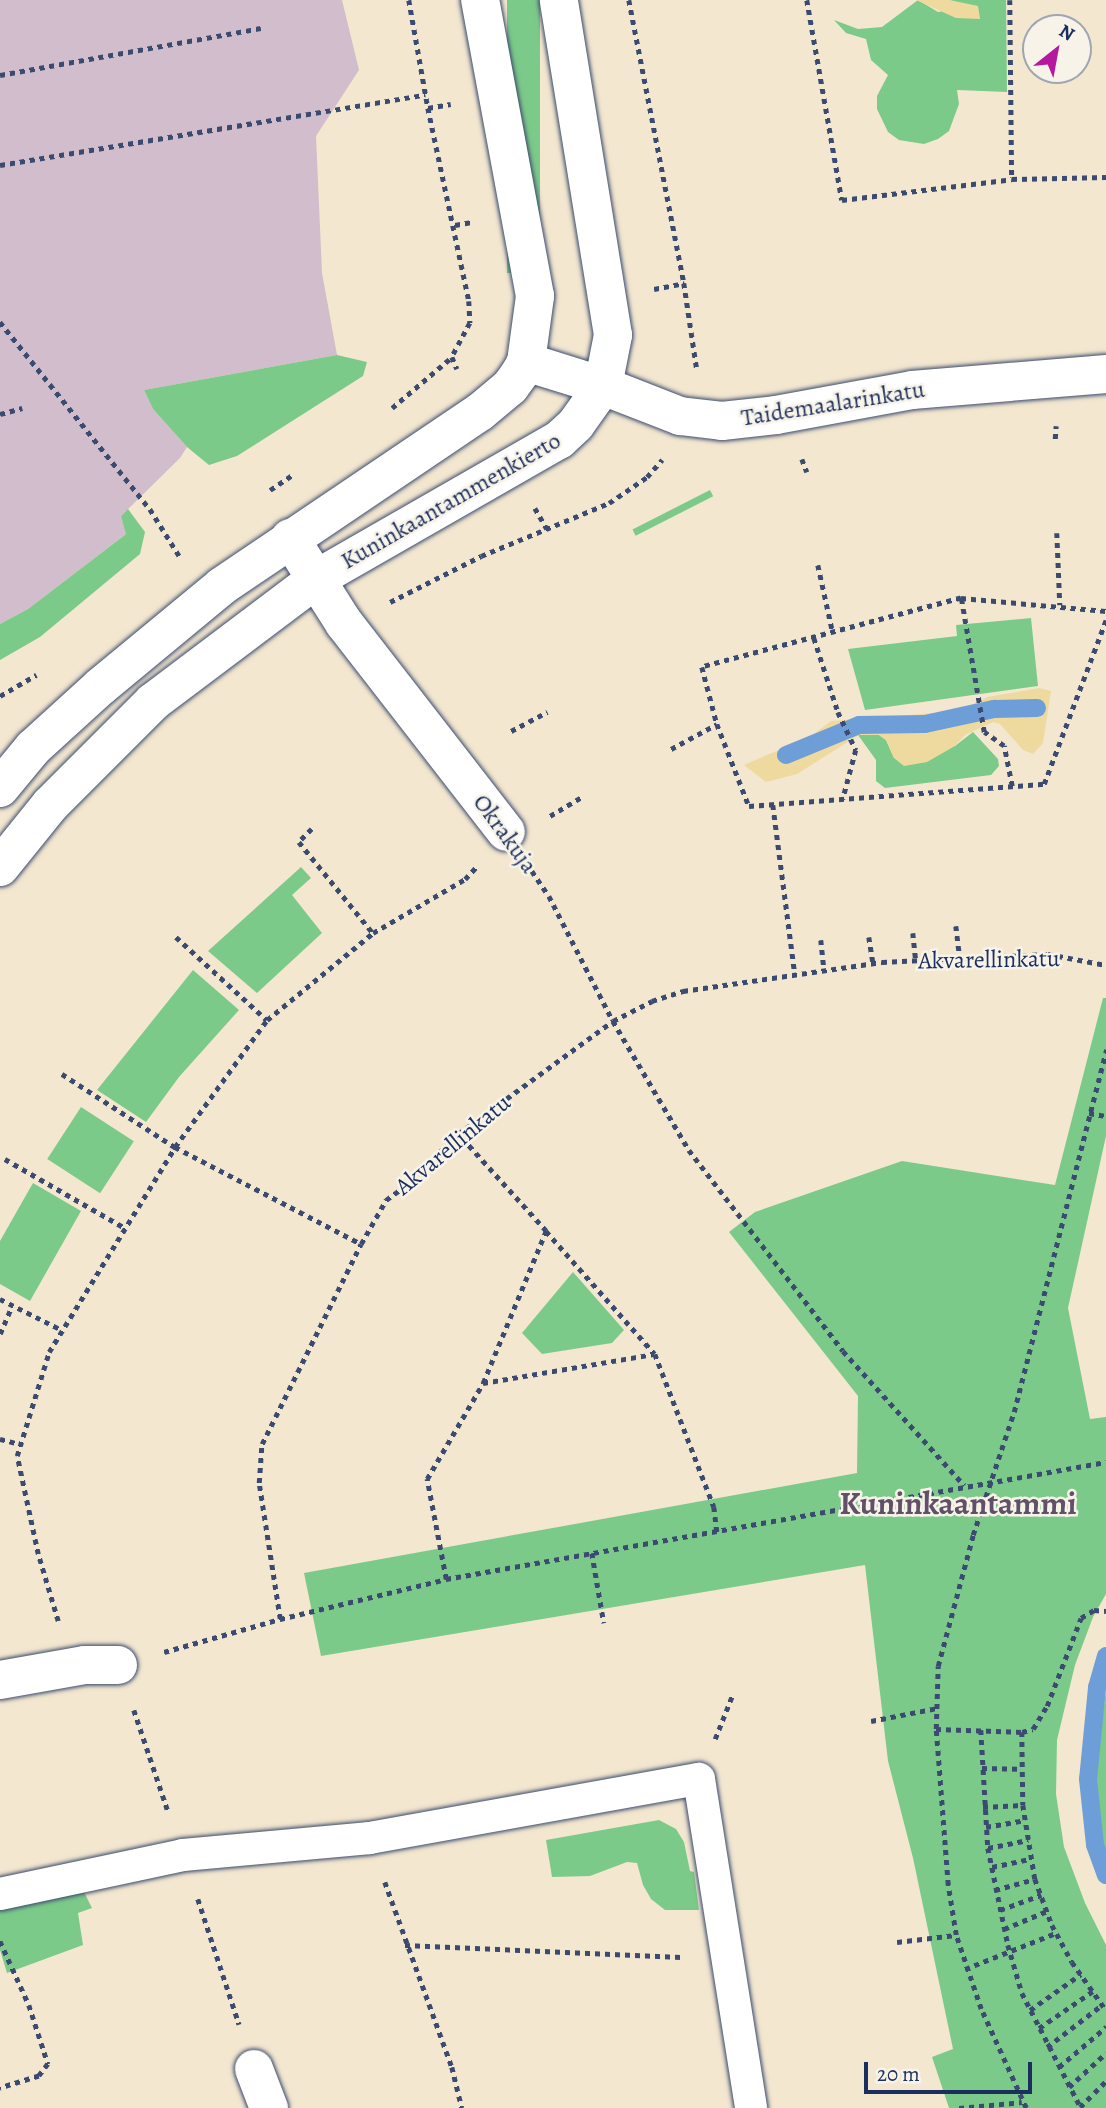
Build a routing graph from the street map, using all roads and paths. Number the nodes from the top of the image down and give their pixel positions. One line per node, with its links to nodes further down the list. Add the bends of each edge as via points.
1 (409, 0): 9 (path)
2 (480, 0): 14 (street, Kuninkaantammenkierto, via 535,296)
3 (559, 0): 18 (street, Kuninkaantammenkierto, via 613,335)
4 (629, 0): 17 (path, via 688,304 698,367)
5 (807, 0): 12 (path, via 842,200)
6 (1010, 0): 12 (path)
7 (261, 28): 8 (path)
8 (0, 75)
9 (425, 95): 10 (path); 16 (path, via 469,301 470,323 452,357)
10 (0, 165)
11 (1106, 177): 12 (path)
12 (1012, 179)
13 (0, 322): 28 (path, via 150,509)
14 (526, 362): 18 (street, Taidemaalarinkatu); 27 (street, Kuninkaantammenkierto, via 510,387 480,412)
15 (1106, 374): 18 (street, Taidemaalarinkatu, via 912,390 722,421 680,416)
16 (460, 376)
17 (695, 378)
18 (603, 386): 30 (street, Kuninkaantammenkierto, via 559,440)
19 (22, 408): 20 (path)
20 (0, 414)
21 (1056, 425): 22 (path)
22 (1055, 439)
23 (666, 453): 35 (path, via 647,477 609,503 481,556)
24 (802, 458): 25 (path)
25 (807, 472)
26 (1057, 533): 32 (path)
27 (290, 538): 30 (street, Okrakuja); 43 (street, Kuninkaantammenkierto, via 222,586 100,687 33,748)
28 (181, 560)
29 (818, 565): 36 (path)
30 (316, 579): 35 (street, Okrakuja); 50 (street, Kuninkaantammenkierto, via 153,702 50,804)
31 (961, 598): 32 (path); 36 (path); 42 (path, via 984,732 1004,746)
32 (1060, 606): 33 (path)
33 (1106, 611)
34 (1106, 620): 42 (path, via 1044,783)
35 (344, 623): 49 (street, Okrakuja)
36 (834, 633): 37 (path)
37 (814, 638): 39 (path, via 702,667); 45 (path, via 838,712 856,750)
38 (547, 712): 40 (path)
39 (717, 724): 41 (path); 46 (path, via 749,806)
40 (511, 731)
41 (671, 749)
42 (1013, 786): 45 (path)
43 (0, 788)
44 (583, 796): 47 (path)
45 (843, 799): 46 (path)
46 (773, 805): 62 (path)
47 (543, 820)
48 (312, 829): 52 (path, via 299,842)
49 (506, 832): 52 (path, via 465,879); 64 (path, Okrakuja, via 549,896)
50 (0, 867)
51 (956, 926): 57 (path)
52 (373, 933): 63 (path)
53 (913, 933): 58 (path)
54 (176, 937): 63 (path)
55 (869, 937): 59 (path)
56 (821, 940): 61 (path)
57 (960, 958): 58 (path, Akvarellinkatu); 60 (path, Akvarellinkatu, via 1048,954)
58 (916, 961): 59 (path, Akvarellinkatu)
59 (873, 963): 61 (path, Akvarellinkatu)
60 (1106, 965)
61 (824, 970): 62 (path, Akvarellinkatu)
62 (795, 974): 64 (path, Akvarellinkatu, via 683,991)
63 (267, 1020): 70 (path)
64 (613, 1021): 69 (path, Akvarellinkatu); 85 (path, Okrakuja, via 689,1150 843,1351)
65 (1106, 1050): 67 (path)
66 (62, 1074): 70 (path)
67 (1089, 1113): 68 (path); 84 (path, via 1014,1412)
68 (1106, 1116)
69 (458, 1134): 73 (path); 74 (path, Akvarellinkatu, via 386,1200)
70 (175, 1147): 72 (path); 74 (path)
71 (5, 1159): 72 (path)
72 (125, 1228): 77 (path)
73 (546, 1231): 79 (path); 80 (path)
74 (361, 1244): 90 (path, Akvarellinkatu, via 262,1444 259,1483)
75 (0, 1299): 76 (path)
76 (12, 1306): 77 (path); 78 (path)
77 (62, 1330): 82 (path, via 49,1352)
78 (0, 1334)
79 (655, 1354): 80 (path); 86 (path, via 714,1507)
80 (483, 1383): 88 (path, via 427,1479)
81 (0, 1439): 82 (path)
82 (20, 1444): 93 (path, via 17,1456 38,1554)
83 (1106, 1462): 84 (path)
84 (989, 1482): 85 (path); 95 (path, via 951,1608 938,1666)
85 (964, 1485): 86 (path)
86 (718, 1532): 87 (path)
87 (592, 1553): 88 (path); 91 (path)
88 (446, 1579): 90 (path)
89 (1106, 1611): 99 (path, via 1094,1610 1081,1618 1047,1706 1033,1729)
90 (279, 1619): 92 (path)
91 (604, 1623)
92 (118, 1664): 93 (street)
93 (72, 1669): 94 (street)
94 (0, 1680)
95 (937, 1708): 96 (path); 97 (path)
96 (871, 1721)
97 (936, 1730): 98 (path); 119 (path)
98 (981, 1730): 99 (path); 100 (path)
99 (1022, 1732): 101 (path)
100 (982, 1768): 101 (path); 103 (path)
101 (1021, 1769): 102 (path)
102 (1023, 1805): 103 (path); 104 (path)
103 (983, 1807): 105 (path)
104 (1025, 1820): 105 (path); 107 (path)
105 (986, 1827): 108 (path)
106 (370, 1838): 113 (lane, via 183,1855); 122 (path); 124 (lane, via 699,1779)
107 (1028, 1840): 108 (path); 109 (path)
108 (988, 1848): 110 (path)
109 (1030, 1859): 110 (path); 111 (path)
110 (992, 1867): 112 (path)
111 (1035, 1879): 112 (path); 114 (path)
112 (995, 1890): 115 (path)
113 (0, 1894)
114 (1041, 1895): 115 (path); 116 (path)
115 (1000, 1910): 117 (path)
116 (1047, 1911): 117 (path); 118 (path)
117 (1004, 1929): 123 (path)
118 (1056, 1933): 123 (path); 126 (path)
119 (956, 1935): 121 (path); 125 (path)
120 (0, 1941): 138 (path, via 29,2005 48,2064 39,2076)
121 (897, 1942)
122 (405, 1945): 124 (path); 142 (path, via 452,2067)
123 (1010, 1953): 125 (path); 129 (path)
124 (726, 1959): 143 (lane)
125 (965, 1969): 139 (path)
126 (1081, 1974): 127 (path); 129 (path)
127 (1093, 1991): 128 (path); 131 (path)
128 (1104, 2008): 132 (path)
129 (1030, 2010): 131 (path)
130 (1106, 2027): 135 (path)
131 (1039, 2028): 132 (path)
132 (1048, 2047): 135 (path)
133 (1106, 2053): 137 (path)
134 (254, 2068): 141 (street)
135 (1058, 2068): 137 (path)
136 (1106, 2081): 140 (path)
137 (1069, 2087): 140 (path)
138 (0, 2088)
139 (1022, 2102): 144 (path); 145 (path)
140 (1080, 2107)
141 (269, 2108)
142 (462, 2108)
143 (751, 2108)
144 (959, 2108)
145 (1026, 2108)

